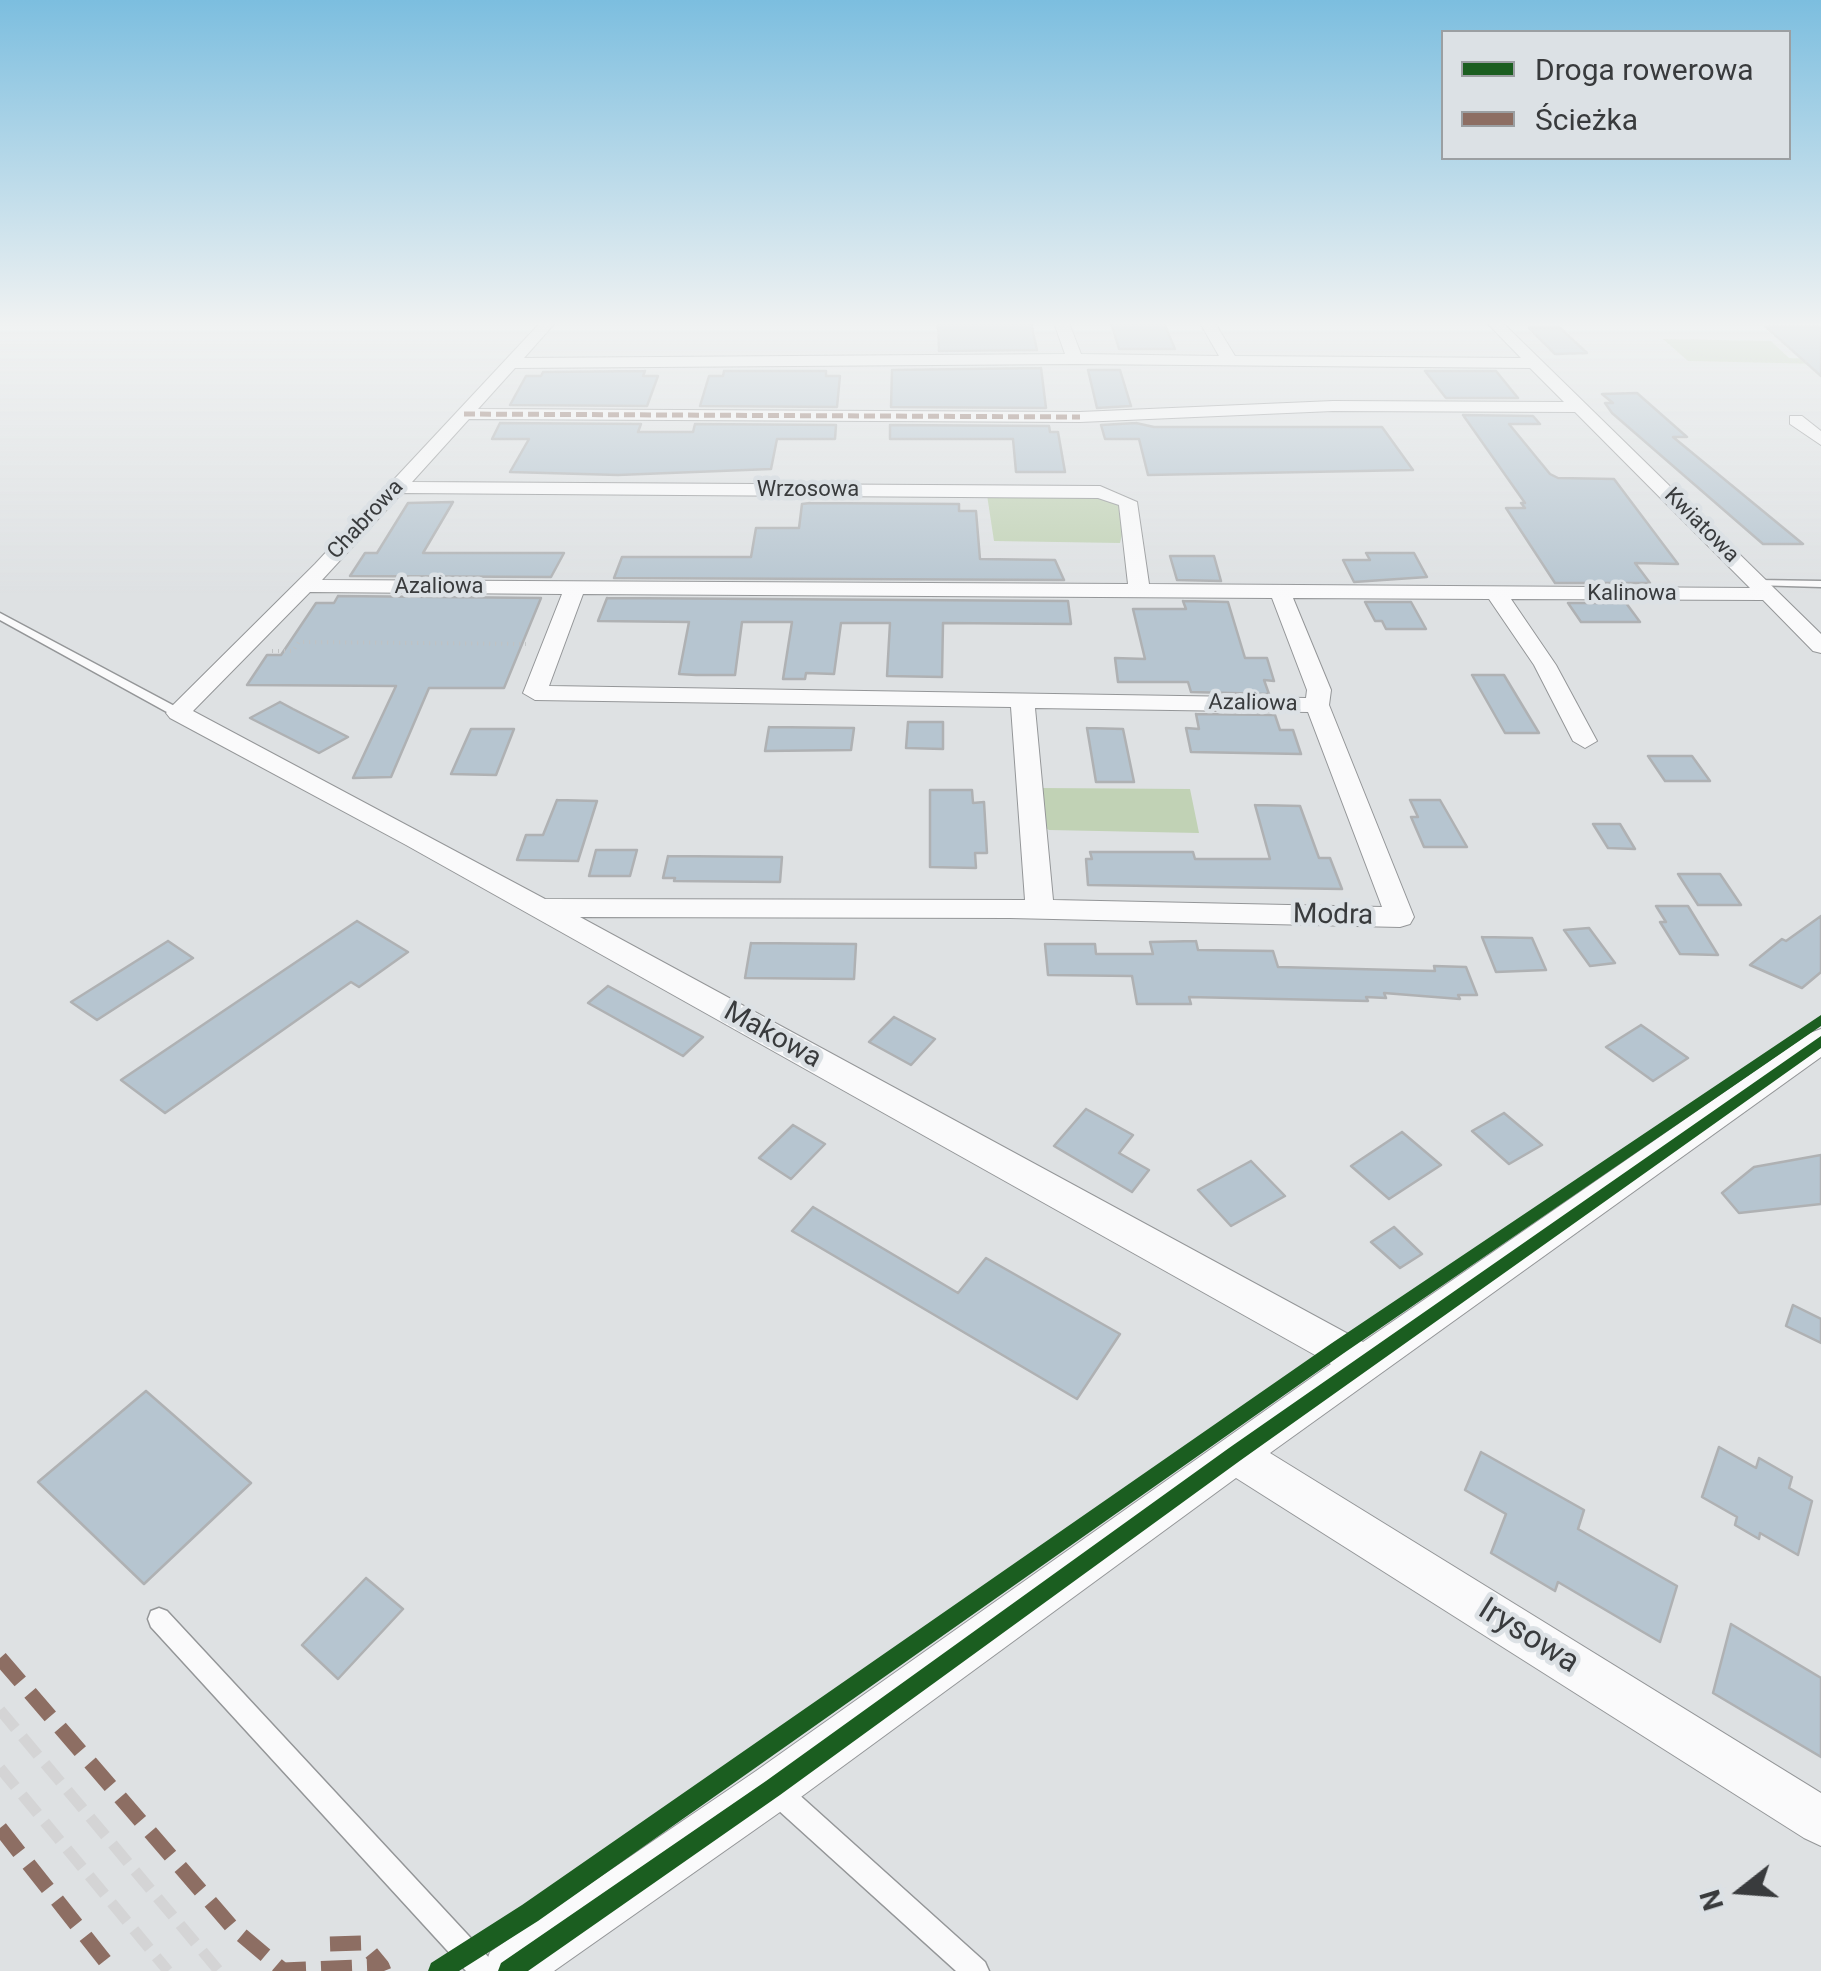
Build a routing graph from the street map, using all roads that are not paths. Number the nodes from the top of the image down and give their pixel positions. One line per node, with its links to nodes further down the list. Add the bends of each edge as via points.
1 (463, 415): 5 (street, Chabrowa)
2 (1589, 415): 9 (street, Kwiatowa)
3 (1796, 420): 4 (street)
4 (1821, 440)
5 (396, 487): 7 (street, Chabrowa); 10 (street, Wrzosowa, via 1100,492 1128,502)
6 (1821, 584): 9 (lane)
7 (303, 586): 8 (street, Azaliowa); 17 (street, Chabrowa)
8 (575, 588): 10 (street, Azaliowa); 15 (street, Azaliowa, via 535,693)
9 (1763, 588): 12 (street, Kalinowa); 14 (street, Kwiatowa)
10 (1140, 591): 11 (street, Azaliowa)
11 (1281, 593): 12 (street, Kalinowa); 16 (street, Azaliowa, via 1319,690)
12 (1496, 593): 18 (street)
13 (0, 616): 17 (lane)
14 (1821, 646)
15 (1022, 698): 16 (street, Azaliowa); 20 (street)
16 (1317, 705): 20 (street, Modra, via 1400,917)
17 (178, 712): 19 (street, Makowa)
18 (1585, 741)
19 (539, 908): 20 (street, Modra); 22 (street, Makowa)
20 (1040, 911)
21 (1821, 1041): 22 (street)
22 (1365, 1364): 23 (street)
23 (1235, 1454): 25 (street); 26 (street, Irysowa)
24 (159, 1619): 27 (lane)
25 (773, 1788): 28 (street); 29 (lane)
26 (1821, 1820)
27 (484, 1971)
28 (509, 1971)
29 (976, 1971)

